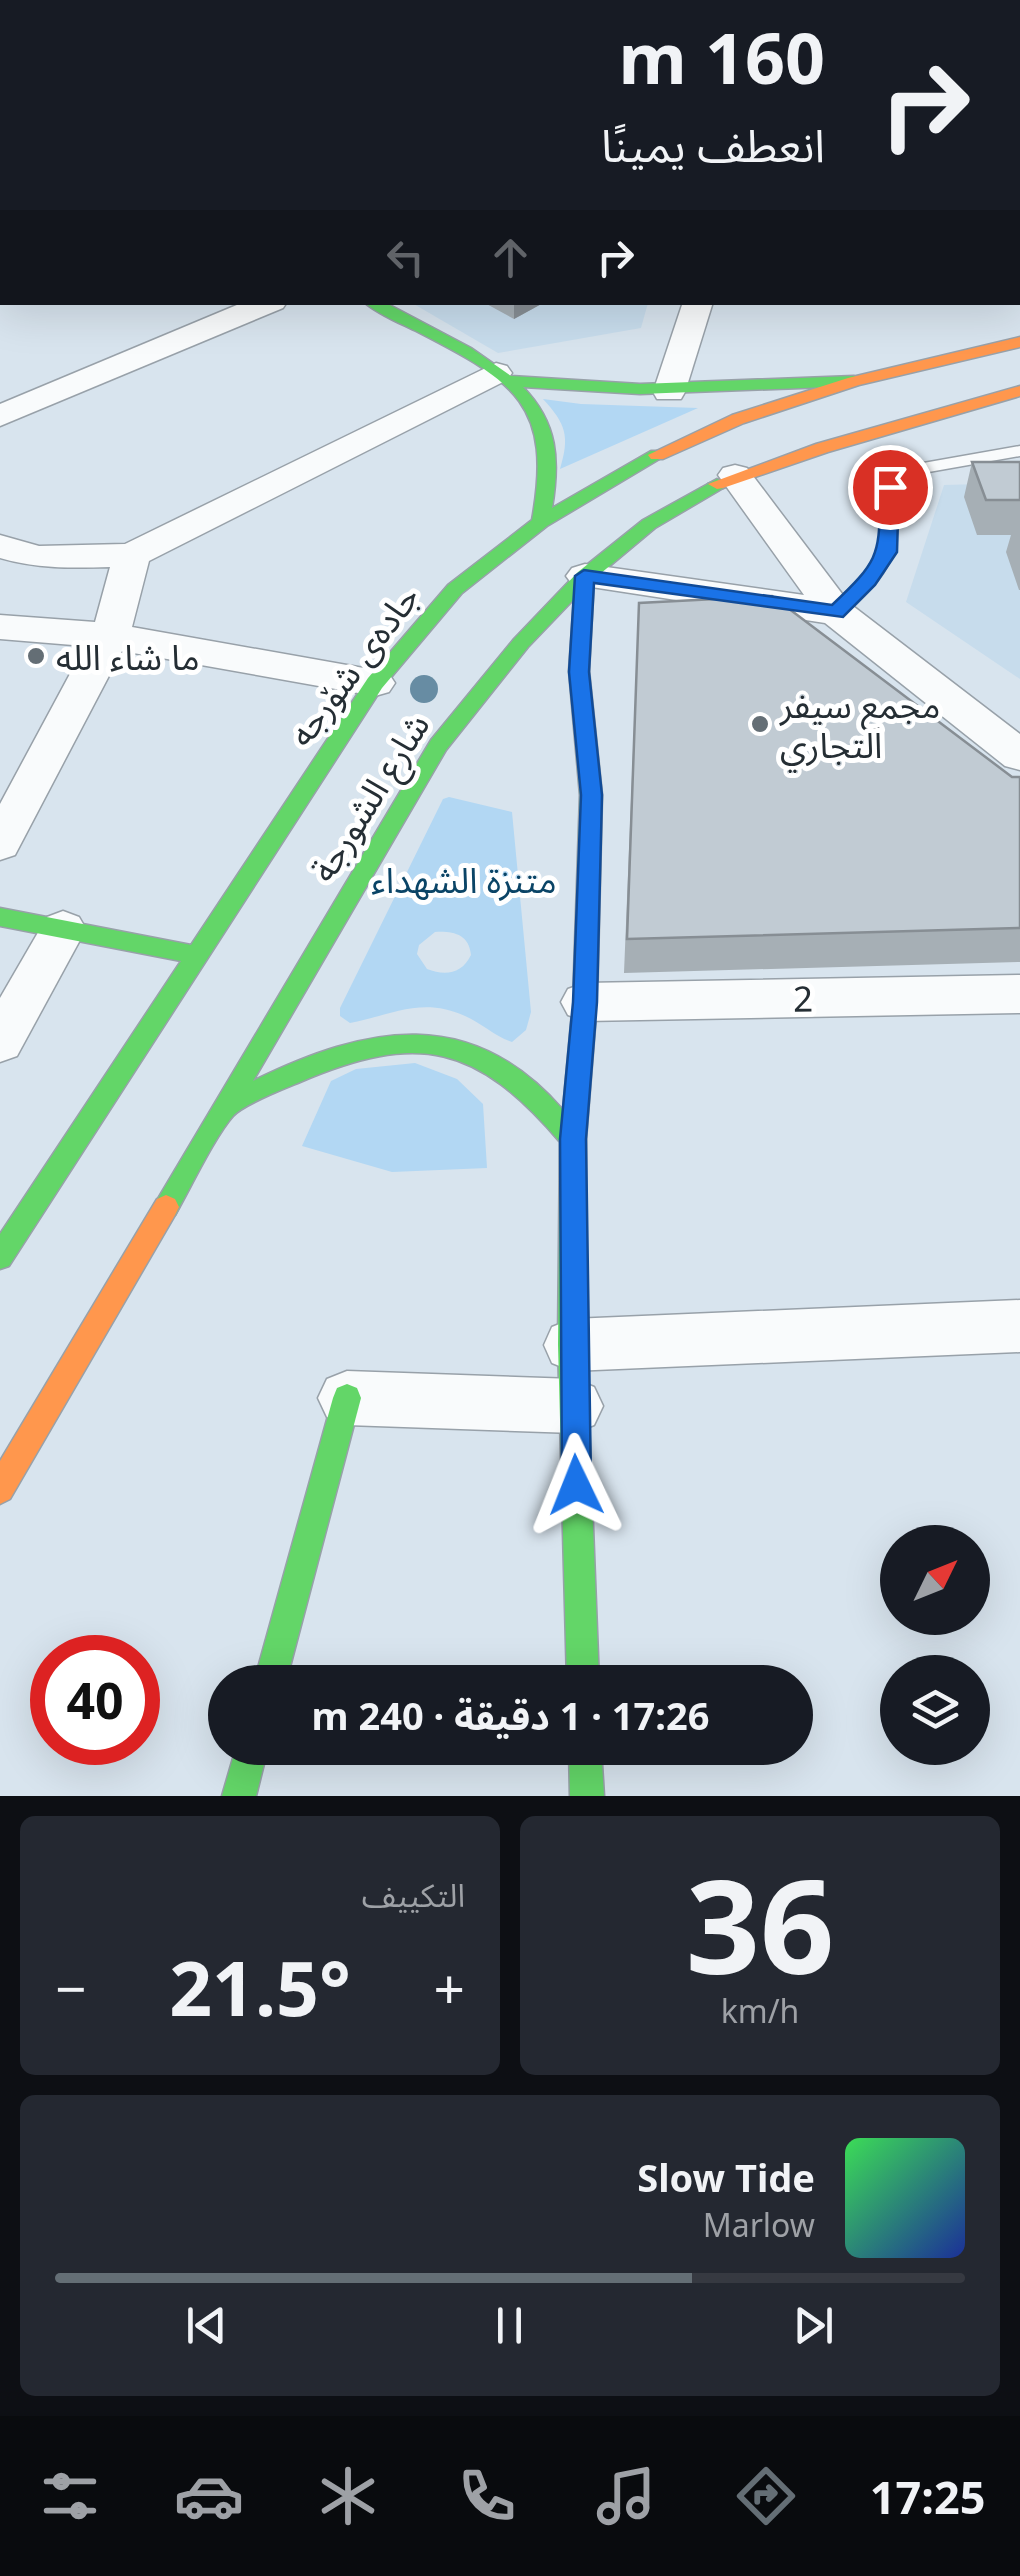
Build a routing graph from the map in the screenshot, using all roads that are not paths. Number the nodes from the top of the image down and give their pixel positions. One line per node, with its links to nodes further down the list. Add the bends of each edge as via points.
1 (265, 305): 9 (street)
2 (376, 305): 5 (main road)
3 (697, 305): 8 (street)
4 (1020, 342): 6 (main road, جادەی شۆرجە)
5 (503, 377): 8 (main road); 12 (main road, via 542,424 548,481); 14 (street)
6 (854, 381): 8 (main road); 12 (main road, جادەی شۆرجە, via 634,465)
7 (1020, 391): 11 (main road, شارع الشورجة)
8 (668, 392)
9 (0, 416)
10 (1020, 451): 16 (lane, via 918,469 890,487 888,552)
11 (735, 476): 15 (main road, شارع الشورجة, via 686,500); 16 (street)
12 (541, 522): 19 (main road, جادەی شۆرجە, via 454,588)
13 (0, 546): 14 (street, via 38,557)
14 (132, 554): 18 (street)
15 (584, 576): 16 (street); 26 (main road, via 579,672 591,795); 28 (main road, شارع الشورجة, via 504,659 438,746)
16 (836, 612): 20 (street)
17 (0, 628): 18 (street)
18 (110, 636): 19 (street); 21 (street)
19 (375, 683): 24 (main road, جادەی شۆرجە)
20 (1020, 756)
21 (0, 844)
22 (0, 918): 23 (main road)
23 (64, 930): 24 (main road); 27 (street)
24 (197, 955): 30 (main road, جادەی شۆرجە)
25 (1020, 994): 26 (street, 2)
26 (585, 1002): 29 (main road)
27 (0, 1042)
28 (225, 1106): 29 (main road, via 298,1067 351,1049 415,1040 463,1049 506,1068 539,1095); 35 (main road, شارع الشورجة)
29 (573, 1139): 32 (main road)
30 (0, 1256)
31 (1020, 1326): 32 (street)
32 (572, 1345): 34 (main road)
33 (347, 1398): 34 (street); 36 (main road)
34 (574, 1406): 37 (main road)
35 (0, 1489)
36 (275, 1665)
37 (582, 1665)
38 (248, 1765): 40 (main road)
39 (586, 1765): 41 (main road)
40 (240, 1796)
41 (587, 1796)

